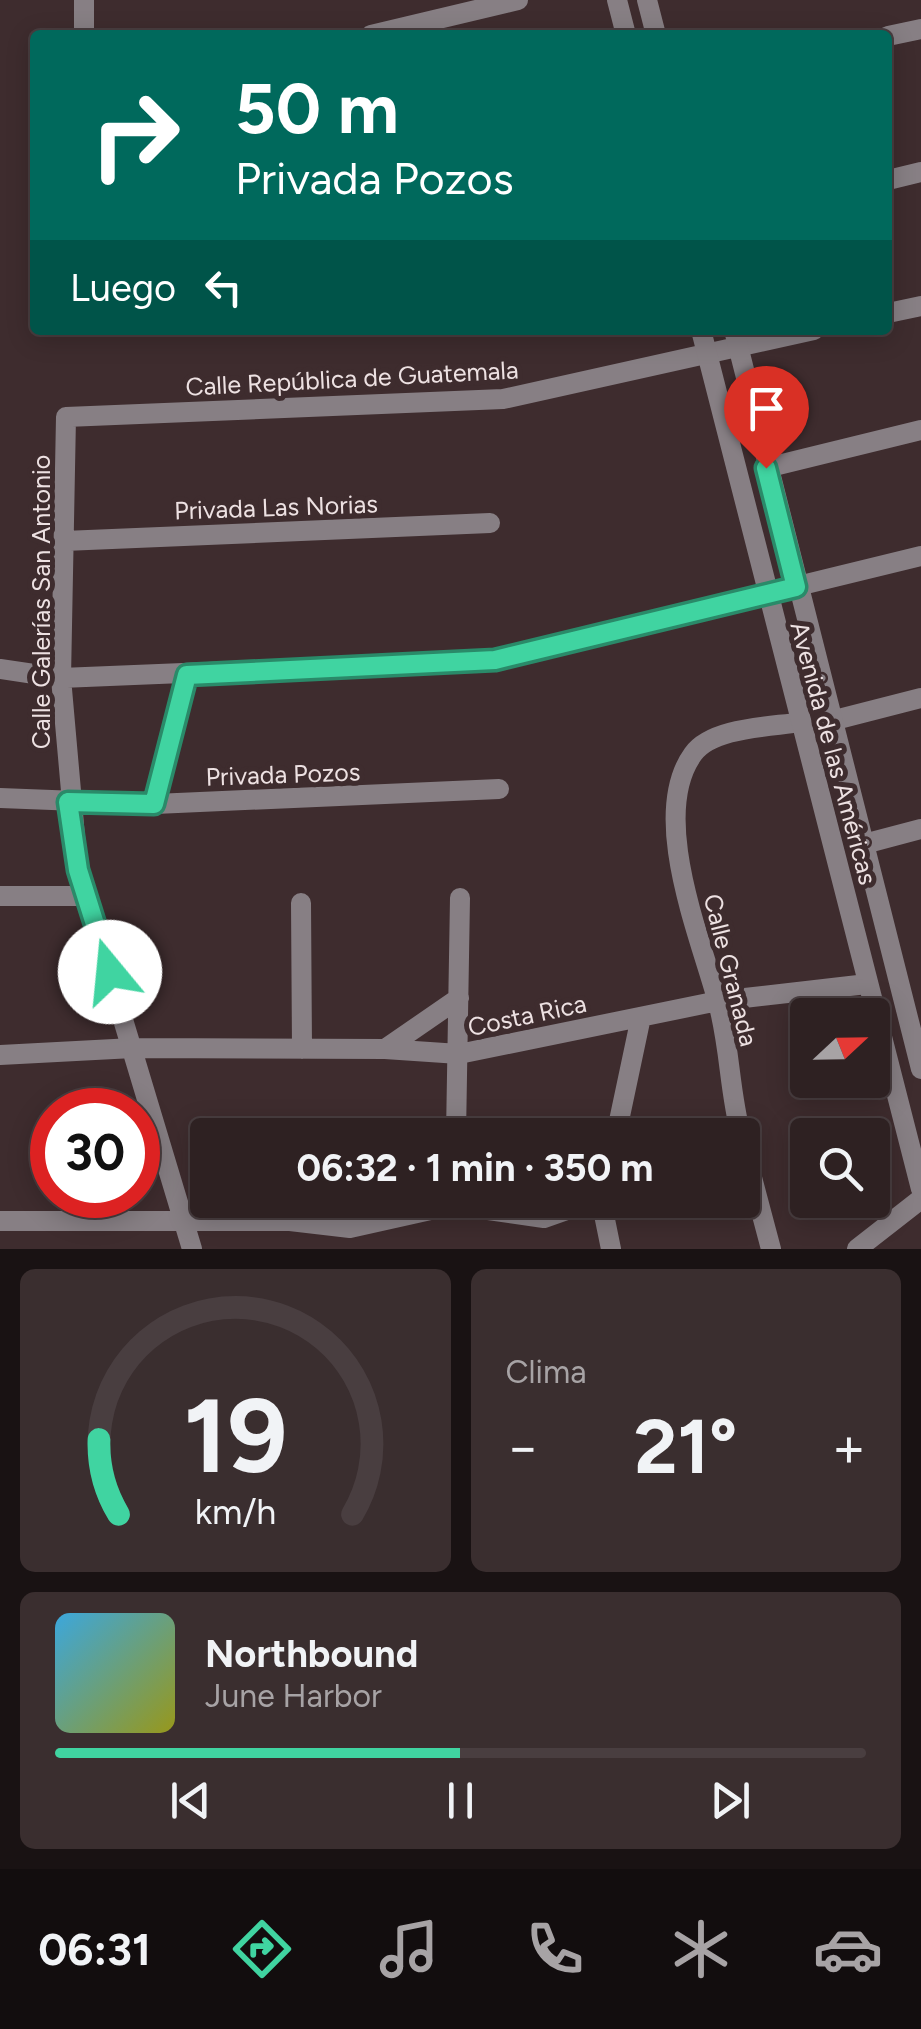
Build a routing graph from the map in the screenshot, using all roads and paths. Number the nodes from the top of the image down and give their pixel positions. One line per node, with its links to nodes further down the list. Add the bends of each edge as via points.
1 (84, 0): 6 (street)
2 (518, 0): 7 (street)
3 (617, 0): 8 (street)
4 (647, 0): 9 (street)
5 (921, 29): 10 (street)
6 (84, 30)
7 (392, 30)
8 (625, 30)
9 (655, 30)
10 (892, 35)
11 (921, 172): 12 (street)
12 (892, 179)
13 (921, 306): 14 (street)
14 (892, 313)
15 (702, 335): 18 (street, Avenida de las Américas)
16 (765, 335): 17 (street, Calle República de Guatemala)
17 (736, 338): 18 (street, Calle República de Guatemala); 21 (street, Avenida de las Américas)
18 (707, 354): 19 (street, Calle República de Guatemala, via 503,399); 26 (street, Avenida de las Américas)
19 (66, 417): 23 (street, Calle Galerías San Antonio)
20 (921, 430): 21 (street)
21 (766, 468): 25 (street, Avenida de las Américas)
22 (490, 523): 23 (street, Privada Las Norias)
23 (64, 541): 29 (street, Calle Galerías San Antonio)
24 (921, 556): 25 (street)
25 (796, 587): 26 (street); 31 (street, Avenida de las Américas)
26 (766, 594): 28 (street, via 495,660); 32 (street, Avenida de las Américas)
27 (0, 669): 29 (street)
28 (187, 675): 29 (street); 36 (street)
29 (61, 678): 35 (street, Calle Galerías San Antonio)
30 (921, 698): 31 (street)
31 (831, 721): 38 (street, Avenida de las Américas)
32 (801, 722): 43 (street, Avenida de las Américas); 45 (street, Calle Granada, via 721,736 694,752 682,780 677,814 690,921)
33 (499, 789): 36 (street, Privada Pozos)
34 (0, 798): 35 (street, Privada Pozos)
35 (68, 802): 36 (street, Privada Pozos); 40 (street, Calle Galerías San Antonio)
36 (154, 804)
37 (921, 830): 38 (street)
38 (864, 844): 52 (street, Avenida de las Américas)
39 (0, 896): 40 (street)
40 (87, 896): 47 (street, Calle Galerías San Antonio)
41 (460, 898): 44 (street)
42 (302, 903): 48 (street)
43 (868, 984): 45 (street, Costa Rica); 56 (street, Avenida de las Américas)
44 (459, 998): 49 (street); 50 (street)
45 (718, 1001): 46 (street, Costa Rica); 55 (street, Calle Granada)
46 (641, 1016): 50 (street, Costa Rica); 54 (street)
47 (133, 1048): 48 (street, Costa Rica); 51 (street, Costa Rica); 62 (street, Calle Galerías San Antonio)
48 (302, 1048): 49 (street, Costa Rica)
49 (386, 1049): 50 (street, Costa Rica)
50 (459, 1054): 53 (street)
51 (0, 1055)
52 (921, 1069)
53 (457, 1118)
54 (620, 1118)
55 (739, 1118)
56 (921, 1189)
57 (921, 1199): 66 (street)
58 (760, 1207): 65 (street, Calle Granada)
59 (390, 1218): 62 (street, via 350,1228)
60 (603, 1218): 64 (street)
61 (0, 1221): 62 (street)
62 (187, 1221): 63 (street, Calle Galerías San Antonio)
63 (192, 1249)
64 (611, 1249)
65 (771, 1249)
66 (858, 1249)

